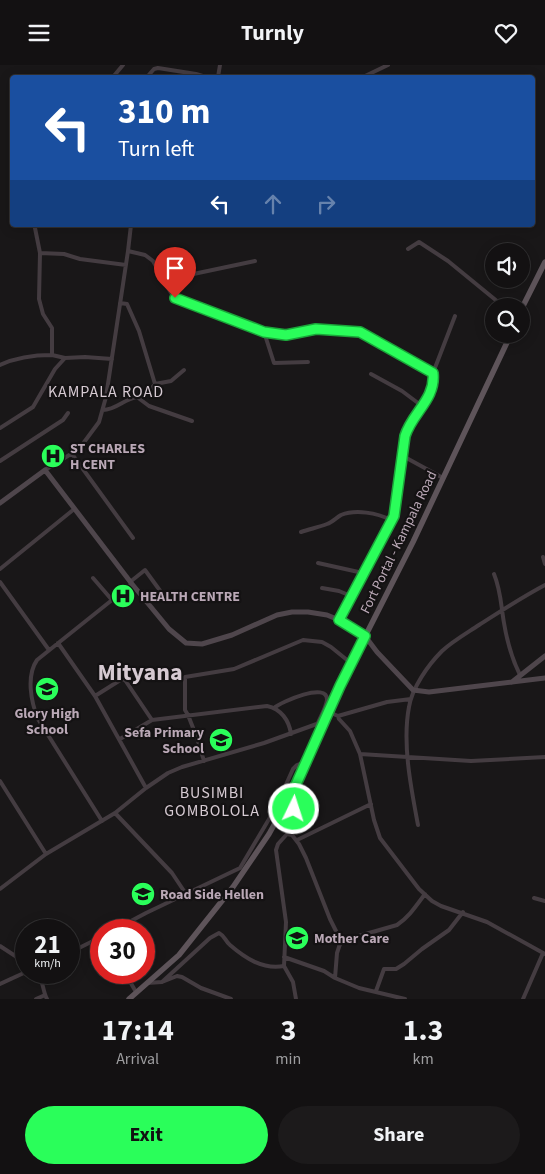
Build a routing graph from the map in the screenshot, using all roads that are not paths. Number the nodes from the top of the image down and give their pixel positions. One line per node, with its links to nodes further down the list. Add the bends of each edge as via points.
1 (123, 65): 3 (street)
2 (388, 65): 6 (street)
3 (115, 75)
4 (149, 75): 5 (street, via 156,68)
5 (198, 75)
6 (366, 75)
7 (35, 227): 11 (street)
8 (131, 227): 10 (street)
9 (408, 249): 16 (street, via 419,242)
10 (128, 251): 14 (street); 15 (street, via 145,255 153,261)
11 (40, 253): 14 (street); 22 (street, via 39,299 52,328)
12 (255, 261): 15 (street)
13 (545, 262): 17 (main road)
14 (126, 265): 18 (street)
15 (165, 280): 20 (street, via 175,298)
16 (493, 298)
17 (527, 298)
18 (120, 303): 24 (street); 30 (street, via 127,304 139,331)
19 (455, 316): 28 (street)
20 (264, 332): 25 (street, via 274,363); 28 (street, via 286,335 316,329 360,332)
21 (507, 343): 41 (main road, Fort Portal - Kampala Road)
22 (52, 355): 23 (street); 26 (street, via 22,357)
23 (65, 358): 24 (street); 36 (street, via 33,407)
24 (112, 359): 33 (street)
25 (308, 362)
26 (0, 365)
27 (184, 370): 30 (street, via 171,381)
28 (433, 373): 32 (street, via 430,394)
29 (371, 374): 32 (street)
30 (155, 384): 31 (street, via 148,393)
31 (137, 397): 33 (street, via 111,410); 35 (street, via 149,406)
32 (422, 406): 38 (street, via 407,430)
33 (103, 410): 37 (street, via 85,443)
34 (68, 413): 39 (street, via 63,420)
35 (192, 421)
36 (0, 428)
37 (72, 454): 40 (street); 46 (street)
38 (402, 455): 41 (street); 44 (street, via 396,511)
39 (0, 461)
40 (45, 471): 42 (main road); 43 (main road)
41 (443, 479): 63 (main road, Fort Portal - Kampala Road)
42 (0, 503)
43 (74, 510): 50 (street); 55 (main road)
44 (391, 521): 45 (street, via 385,517 353,512); 51 (street)
45 (301, 532)
46 (133, 538)
47 (542, 557): 49 (street)
48 (318, 563): 51 (street)
49 (545, 564)
50 (0, 569)
51 (363, 573): 59 (street)
52 (494, 574): 61 (street)
53 (93, 578): 60 (street)
54 (0, 582): 65 (street)
55 (131, 583): 58 (street, via 145,571); 60 (street); 62 (main road, via 169,629 193,645 232,635 277,615 292,612 308,612)
56 (545, 585): 61 (street)
57 (322, 588): 59 (street)
58 (162, 592)
59 (351, 596): 62 (street)
60 (112, 600): 64 (street)
61 (503, 610): 68 (street, via 508,644); 71 (street, via 446,647)
62 (339, 620): 63 (main road)
63 (365, 636): 67 (main road, Fort Portal - Kampala Road); 71 (main road)
64 (58, 643): 65 (street); 72 (street)
65 (49, 650): 93 (street, via 34,665 31,674 34,709)
66 (545, 656): 68 (main road)
67 (352, 664): 75 (main road, Fort Portal - Kampala Road); 76 (street, via 322,642 303,640 234,669 185,677 184,710)
68 (520, 675): 70 (main road)
69 (545, 678): 70 (main road)
70 (512, 682): 71 (main road, via 429,692)
71 (413, 690): 73 (street)
72 (95, 696): 78 (street, via 125,680); 82 (street)
73 (411, 699): 77 (street, via 387,702); 84 (street, via 406,733)
74 (274, 708): 76 (street, via 267,706); 80 (street, via 312,692 322,693 327,700); 81 (street, via 282,713)
75 (329, 713): 77 (street); 79 (main road, Fort Portal - Kampala Road)
76 (188, 715): 78 (street); 86 (street)
77 (338, 716): 83 (street, via 350,731)
78 (152, 720): 82 (street)
79 (324, 721): 80 (street); 87 (main road, Fort Portal - Kampala Road)
80 (318, 723): 81 (street)
81 (291, 733): 86 (street)
82 (120, 739): 89 (street)
83 (360, 754): 84 (street); 91 (street)
84 (408, 756): 85 (street, via 471,761); 94 (street)
85 (545, 757)
86 (204, 761): 89 (street, via 175,770)
87 (306, 762): 90 (main road, Fort Portal - Kampala Road); 99 (street, via 293,769 275,809 240,869)
88 (0, 781): 97 (street)
89 (146, 788): 92 (street)
90 (294, 789): 95 (street, via 294,809); 111 (main road, Fort Portal - Kampala Road, via 260,849 233,887 179,955)
91 (371, 804): 96 (street); 100 (street, via 380,838)
92 (115, 813): 93 (street); 99 (street, via 172,873)
93 (102, 821): 97 (street)
94 (418, 825)
95 (287, 835): 96 (street); 109 (street, via 276,850 286,922)
96 (297, 840): 105 (street)
97 (46, 854): 98 (street)
98 (0, 889)
99 (186, 894): 104 (street)
100 (425, 894): 103 (street, via 441,906); 105 (street, via 414,910 397,925)
101 (534, 898): 102 (street)
102 (545, 901)
103 (463, 912): 107 (street); 120 (street, via 449,931 404,964 396,969 384,969)
104 (136, 919)
105 (341, 941): 113 (street)
106 (0, 945): 108 (street)
107 (544, 954): 128 (street)
108 (15, 955)
109 (284, 957): 110 (street); 113 (street)
110 (284, 966): 115 (street, via 262,965 243,955 219,933); 126 (street, via 293,982)
111 (155, 975)
112 (15, 977): 116 (street)
113 (335, 978): 120 (street)
114 (155, 982): 115 (street)
115 (162, 982): 125 (street, via 182,977)
116 (0, 984)
117 (43, 984): 122 (street)
118 (131, 984): 121 (street)
119 (145, 984): 121 (main road, Fort Portal - Kampala Road)
120 (376, 991): 127 (street)
121 (136, 992): 124 (main road, Fort Portal - Kampala Road)
122 (46, 997): 123 (street)
123 (36, 999)
124 (129, 999)
125 (231, 999)
126 (296, 999)
127 (405, 999)
128 (523, 999)

